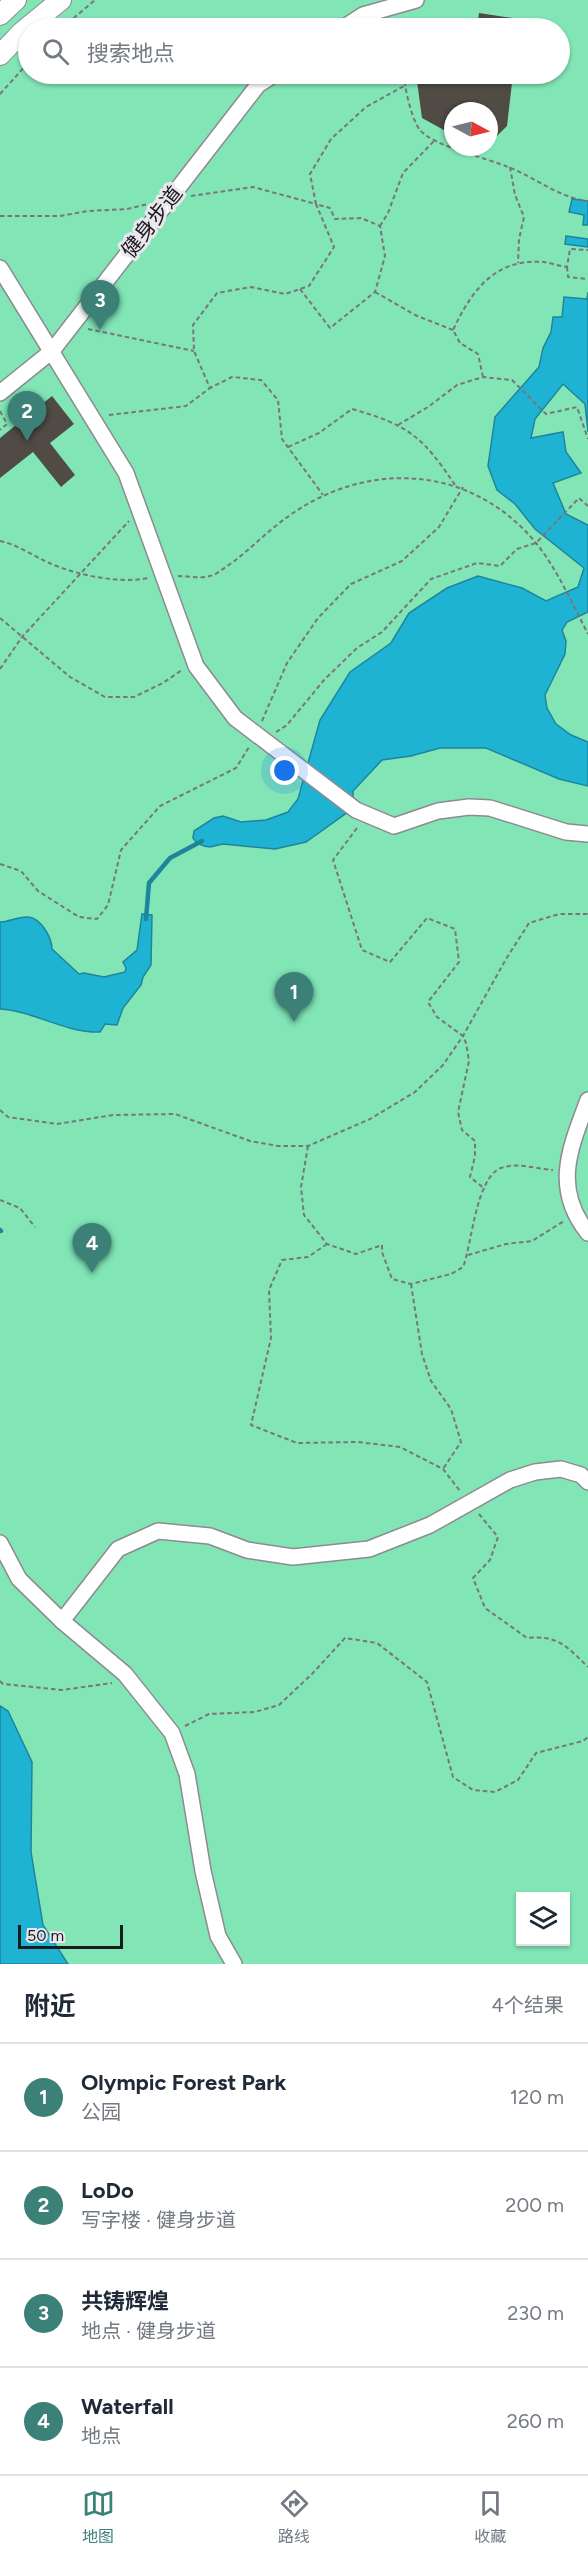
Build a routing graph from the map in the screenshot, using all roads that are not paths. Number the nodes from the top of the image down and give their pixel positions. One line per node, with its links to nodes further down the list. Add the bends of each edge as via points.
1 (16, 0): 4 (main road)
2 (61, 0): 5 (main road)
3 (416, 0): 6 (street)
4 (0, 15)
5 (39, 18)
6 (358, 18)
7 (18, 36): 8 (main road)
8 (0, 55)
9 (260, 84): 11 (street, 健身步道)
10 (0, 268): 11 (street)
11 (52, 351): 12 (street, 健身步道); 13 (street, via 126,473 194,662 235,718 361,812 394,826 438,811 469,807 490,808 567,832)
12 (0, 393)
13 (588, 834)
14 (588, 1100): 15 (street, via 566,1170 574,1215)
15 (588, 1233)
16 (588, 1482): 18 (street, via 581,1475 561,1469 536,1472 510,1480 430,1524 369,1549 293,1557 247,1550 210,1536 158,1531 118,1549)
17 (0, 1543): 18 (street, via 19,1579)
18 (62, 1621): 19 (street, via 125,1674 172,1733 187,1774 218,1936)
19 (234, 1964)

